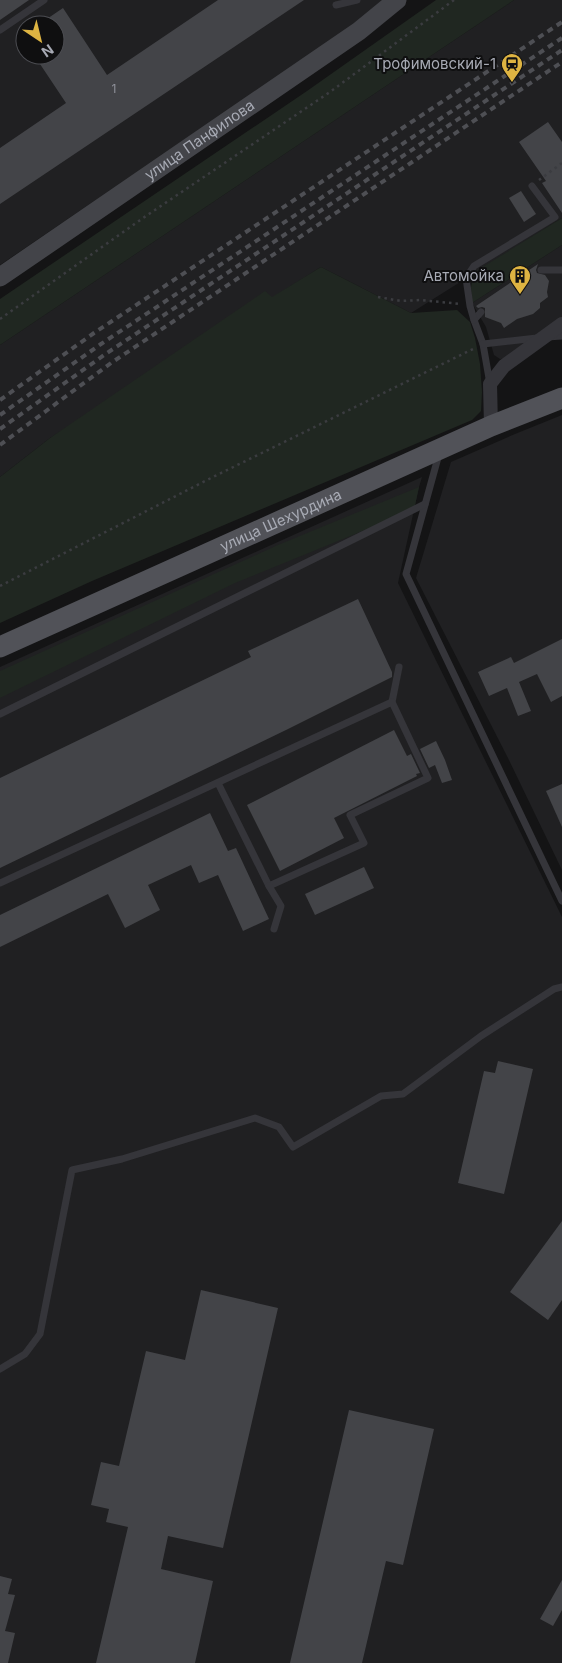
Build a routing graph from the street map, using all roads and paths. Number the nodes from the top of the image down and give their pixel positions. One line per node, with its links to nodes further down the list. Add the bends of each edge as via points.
1 (44, 0): 6 (lane)
2 (357, 0): 5 (lane)
3 (454, 0): 15 (path, via 330,92)
4 (392, 1): 11 (main road, улица Панфилова, via 351,37)
5 (336, 5)
6 (0, 30)
7 (562, 164): 8 (path)
8 (532, 186): 13 (lane, via 555,217 474,266 466,278)
9 (541, 270): 10 (lane)
10 (562, 270)
11 (0, 277)
12 (378, 297): 13 (path)
13 (470, 306): 16 (lane)
14 (481, 312): 16 (lane)
15 (0, 319)
16 (474, 320): 20 (lane)
17 (562, 324): 19 (street)
18 (562, 336): 19 (lane)
19 (544, 338): 20 (lane); 21 (street, via 504,366)
20 (483, 344): 21 (lane); 26 (path)
21 (490, 384): 23 (street)
22 (562, 398): 23 (main road, улица Шехурдина)
23 (491, 426): 24 (main road, улица Шехурдина)
24 (440, 448): 25 (lane); 27 (main road, улица Шехурдина)
25 (425, 504): 30 (lane); 34 (lane, via 406,574)
26 (0, 586)
27 (0, 646)
28 (399, 667): 29 (lane)
29 (392, 702): 31 (lane); 33 (lane, via 428,778 350,815 364,843)
30 (0, 714)
31 (218, 783): 32 (lane); 33 (lane)
32 (0, 884)
33 (269, 886): 35 (lane, via 281,906)
34 (562, 901)
35 (274, 929)
36 (562, 987): 37 (lane, via 481,1036 403,1094 382,1096 293,1147 278,1127 256,1118 122,1159 72,1170 40,1334 25,1354)
37 (0, 1369)

